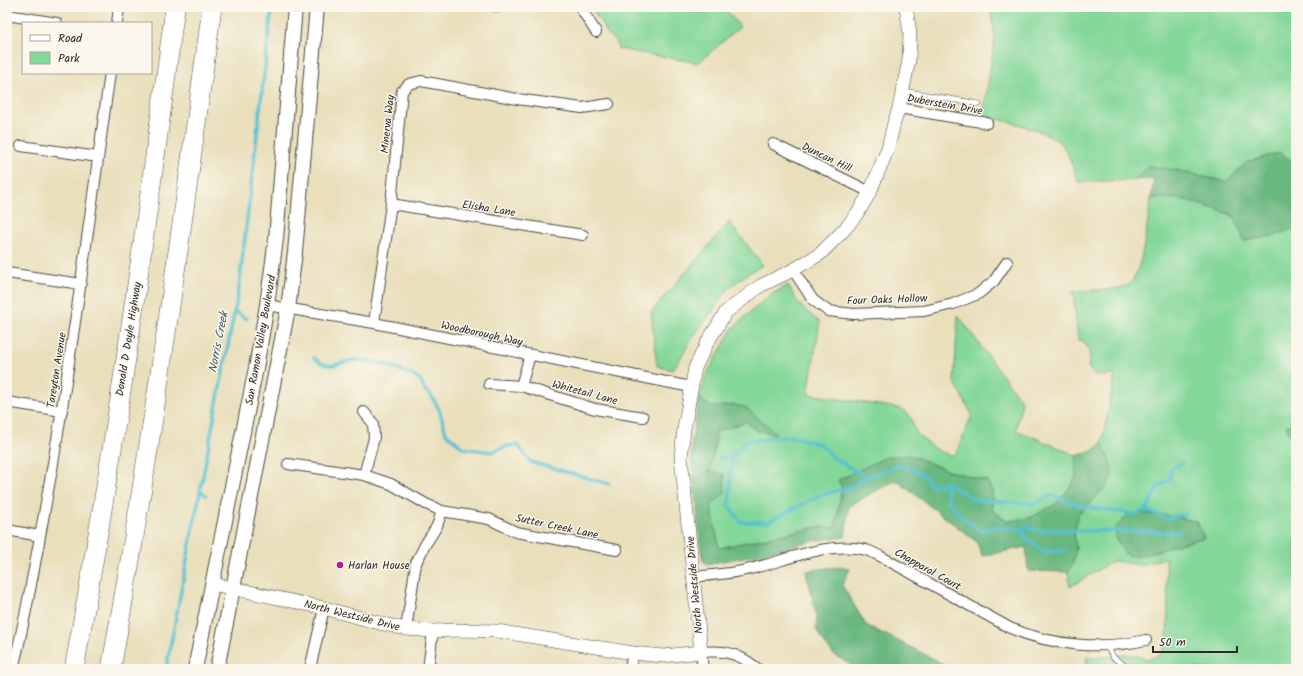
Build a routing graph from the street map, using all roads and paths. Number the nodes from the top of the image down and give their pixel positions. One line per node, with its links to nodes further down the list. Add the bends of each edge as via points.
1 (119, 7): 12 (street)
2 (175, 7): 58 (highway, Donald D Doyle Highway, via 152,184 116,423)
3 (212, 7): 59 (highway, via 168,324 133,545)
4 (295, 7): 30 (main road, San Ramon Valley Boulevard, via 276,239)
5 (317, 7): 31 (main road, San Ramon Valley Boulevard)
6 (485, 7): 7 (lane, via 499,10)
7 (502, 7)
8 (580, 7): 13 (street)
9 (906, 7): 15 (street, North Westside Drive, via 910,46)
10 (7, 15): 11 (street)
11 (51, 22)
12 (117, 22)
13 (596, 32)
14 (110, 74): 22 (street, Tareyton Avenue)
15 (902, 91): 17 (lane); 18 (street, North Westside Drive)
16 (609, 104): 24 (street, Minerva Way, via 582,108 421,81 409,84 402,91)
17 (979, 104)
18 (899, 108): 19 (street, Duberstein Drive); 23 (street, North Westside Drive, via 888,148)
19 (987, 124)
20 (773, 144): 23 (street, Duncan Hill)
21 (21, 146): 22 (street)
22 (98, 157): 29 (street, Tareyton Avenue)
23 (870, 192): 27 (street, North Westside Drive, via 845,229 820,254)
24 (391, 204): 25 (street, Elisha Lane); 32 (street, Minerva Way)
25 (583, 235)
26 (1007, 262): 27 (street, Four Oaks Hollow, via 994,281 978,294 953,304 909,312 854,314 828,311 813,300)
27 (793, 270): 36 (street, North Westside Drive, via 760,286 726,312 695,368)
28 (7, 273): 29 (street)
29 (81, 284): 38 (street, Tareyton Avenue)
30 (267, 305): 31 (street, Woodborough Way); 48 (main road, San Ramon Valley Boulevard)
31 (288, 309): 32 (street, Woodborough Way); 49 (main road, San Ramon Valley Boulevard)
32 (374, 323): 33 (street, Woodborough Way)
33 (530, 355): 35 (street); 36 (street, Woodborough Way)
34 (489, 384): 35 (street, Whitetail Lane)
35 (521, 386): 40 (street, Whitetail Lane, via 595,409)
36 (691, 387): 47 (street, North Westside Drive, via 681,456)
37 (7, 402): 38 (street)
38 (62, 411): 45 (street, Tareyton Avenue)
39 (364, 412): 42 (street, via 373,423 374,438)
40 (643, 418)
41 (288, 464): 42 (street, Sutter Creek Lane)
42 (364, 475): 43 (street, Sutter Creek Lane, via 391,484)
43 (442, 511): 46 (street, Sutter Creek Lane, via 489,519 516,532); 51 (street, via 437,526 416,563)
44 (7, 530): 45 (street)
45 (40, 536): 57 (street, Tareyton Avenue, via 28,605)
46 (617, 550)
47 (692, 577): 54 (street, Chapparal Court, via 749,569 821,550 866,550 1018,632 1049,640); 55 (street, North Westside Drive)
48 (213, 584): 49 (street, North Westside Drive); 60 (main road, San Ramon Valley Boulevard)
49 (233, 588): 50 (street, North Westside Drive); 61 (main road, San Ramon Valley Boulevard)
50 (324, 608): 51 (street, North Westside Drive); 62 (street)
51 (406, 629): 52 (street, North Westside Drive)
52 (433, 631): 56 (street, North Westside Drive, via 496,631); 63 (street)
53 (1146, 640): 54 (street, Chapparal Court)
54 (1107, 646): 67 (lane, via 1113,657)
55 (701, 652): 56 (street, North Westside Drive, via 663,656); 65 (street); 66 (street, via 724,651 743,658)
56 (633, 653): 64 (street)
57 (11, 665)
58 (74, 669)
59 (110, 669)
60 (195, 669)
61 (217, 669)
62 (310, 669)
63 (428, 669)
64 (630, 669)
65 (703, 669)
66 (758, 669)
67 (1129, 669)

